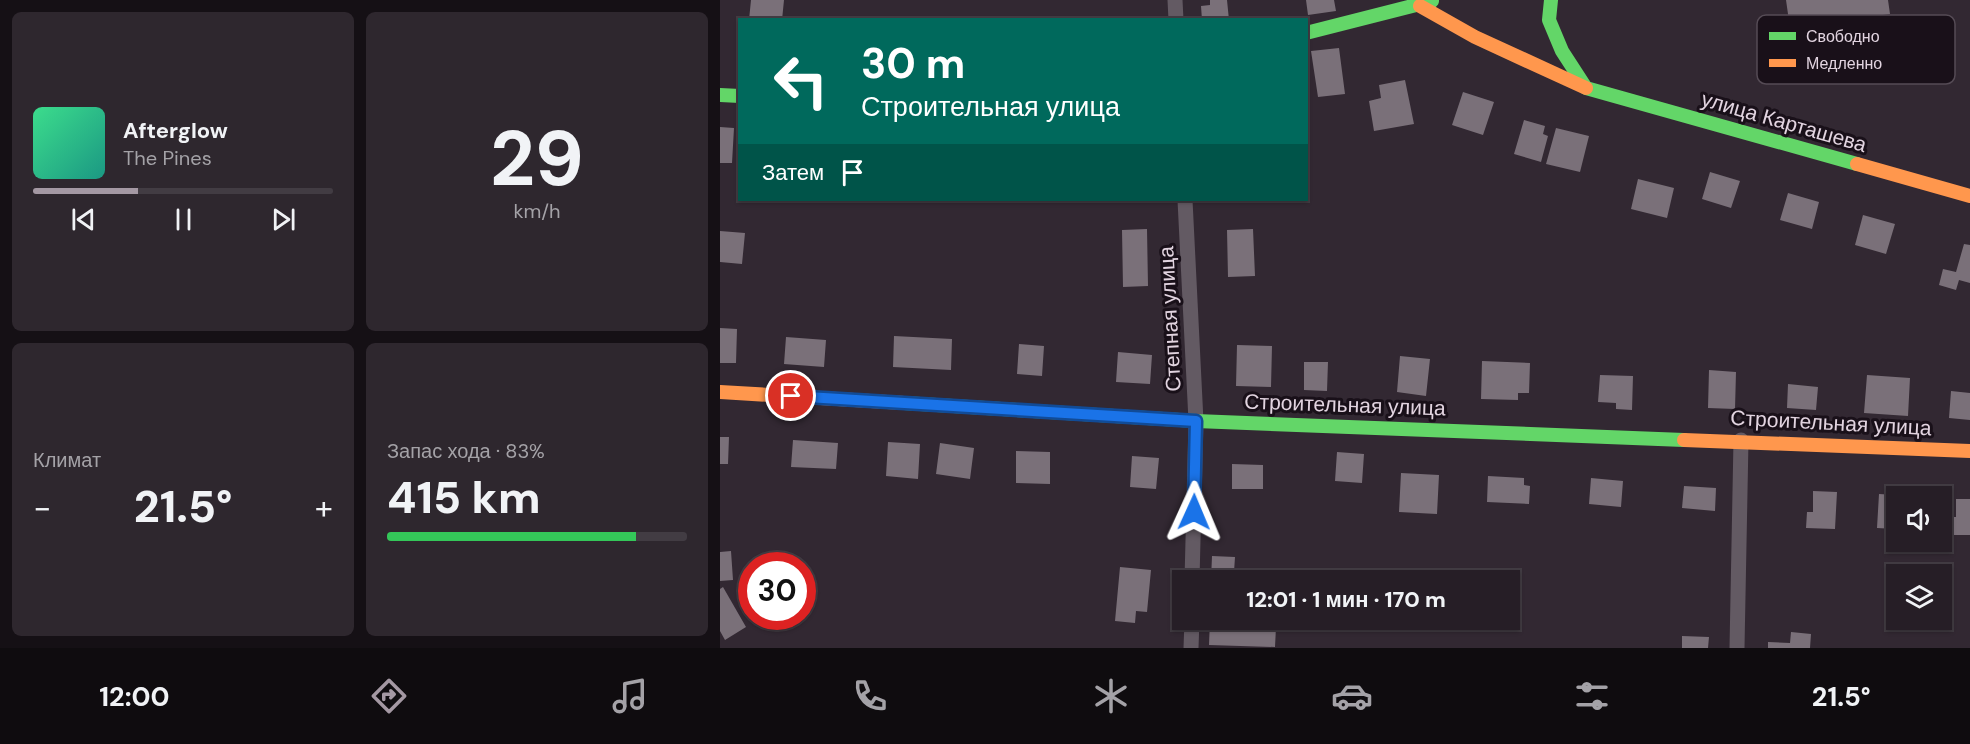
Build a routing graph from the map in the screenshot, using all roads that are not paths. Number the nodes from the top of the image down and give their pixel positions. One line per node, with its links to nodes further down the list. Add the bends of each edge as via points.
1 (1175, 0): 5 (street)
2 (1435, 0): 4 (street)
3 (1551, 0): 7 (street, via 1549,20 1562,51)
4 (1420, 6): 6 (street); 7 (street, улица Карташева, via 1475,37)
5 (1176, 18)
6 (1308, 33)
7 (1586, 88): 10 (street, улица Карташева)
8 (720, 95): 9 (street)
9 (738, 96)
10 (1970, 196)
11 (1185, 201): 13 (street, Степная улица)
12 (720, 392): 13 (street, Строительная улица)
13 (1196, 421): 14 (street, Строительная улица); 16 (street, Степная улица)
14 (1741, 440): 15 (street, Строительная улица); 19 (street)
15 (1970, 451)
16 (1192, 570)
17 (1192, 630): 18 (street)
18 (1191, 648)
19 (1737, 648)

